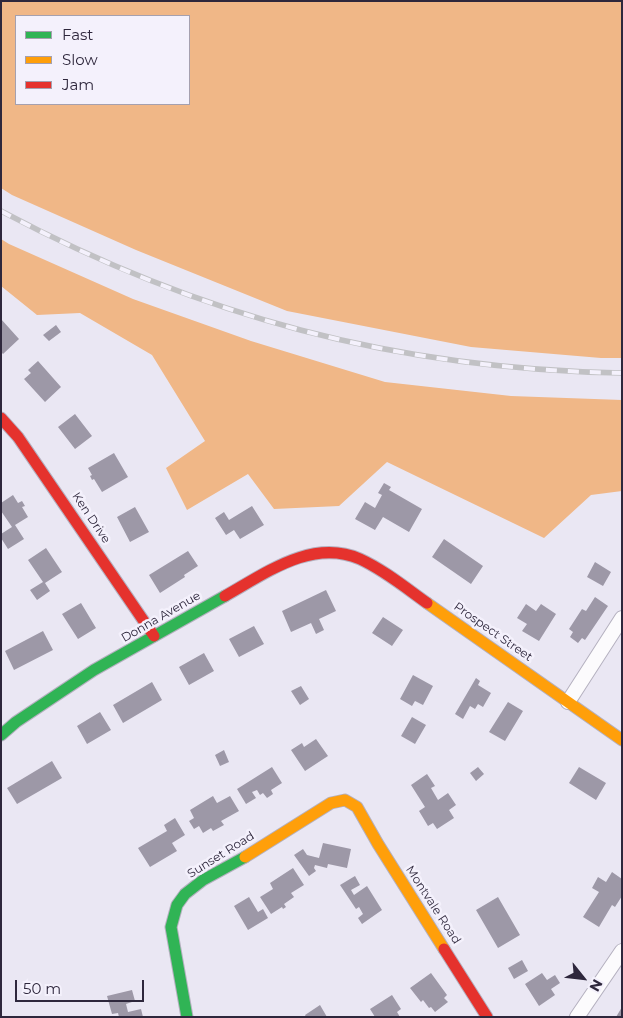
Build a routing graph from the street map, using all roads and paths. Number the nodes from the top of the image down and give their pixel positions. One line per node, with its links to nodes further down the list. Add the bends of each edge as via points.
1 (1, 418): 4 (street, Ken Drive, via 18,437)
2 (346, 553): 4 (street, Donna Avenue, via 320,551 300,556); 5 (street, Prospect Street, via 374,566)
3 (622, 618): 5 (street)
4 (154, 636): 6 (street, Donna Avenue, via 94,670)
5 (568, 702): 7 (street, Prospect Street)
6 (1, 735)
7 (622, 740)
8 (357, 807): 10 (street, Montvale Road); 11 (street, Sunset Road, via 345,800 331,803 203,880 177,905 171,928)
9 (622, 951): 12 (street)
10 (483, 1015)
11 (187, 1017)
12 (577, 1017)

